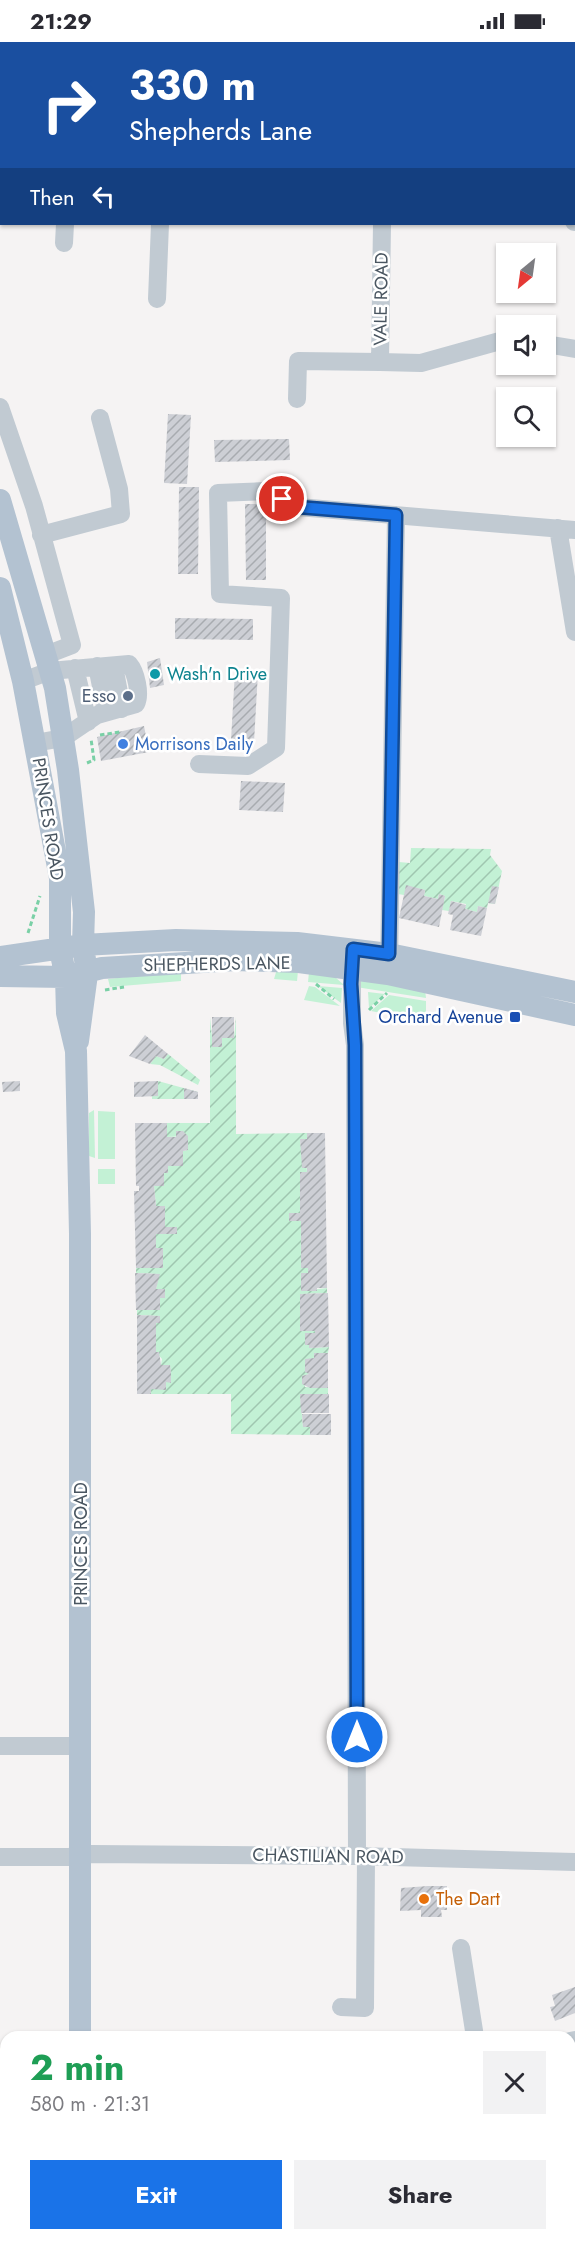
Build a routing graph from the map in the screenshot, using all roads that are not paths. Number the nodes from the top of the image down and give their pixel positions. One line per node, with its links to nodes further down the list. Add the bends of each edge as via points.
1 (65, 225): 4 (street)
2 (160, 225): 5 (street)
3 (382, 225): 9 (street, VALE ROAD)
4 (64, 243)
5 (157, 299)
6 (496, 342): 9 (street, via 422,363)
7 (556, 346): 8 (street)
8 (575, 349)
9 (380, 362): 10 (street, VALE ROAD, via 298,361)
10 (297, 399)
11 (0, 407): 16 (street)
12 (100, 418): 16 (street, via 119,489 121,514)
13 (0, 500): 19 (main road, PRINCES ROAD)
14 (396, 515): 15 (street); 27 (street, via 298,507 266,491 218,493 220,594 281,598 276,748 248,766); 32 (street)
15 (566, 529): 18 (street)
16 (41, 535): 19 (street, via 72,645)
17 (0, 588): 22 (main road, PRINCES ROAD)
18 (575, 632)
19 (48, 663): 21 (street); 22 (street); 25 (main road, PRINCES ROAD)
20 (105, 666): 21 (street); 23 (street); 23 (street, via 129,664 134,669 136,704)
21 (75, 669): 24 (street)
22 (23, 681): 26 (main road, PRINCES ROAD)
23 (114, 710): 24 (street)
24 (88, 722): 25 (street)
25 (63, 738): 26 (street); 28 (main road, PRINCES ROAD, via 84,912)
26 (35, 743): 29 (main road, PRINCES ROAD, via 60,878)
27 (199, 764)
28 (83, 945): 29 (main road, SHEPHERDS LANE); 31 (main road, SHEPHERDS LANE, via 244,940); 33 (main road, PRINCES ROAD)
29 (60, 950): 30 (main road, SHEPHERDS LANE); 33 (main road, PRINCES ROAD)
30 (0, 957)
31 (352, 959): 32 (main road, SHEPHERDS LANE); 33 (main road, SHEPHERDS LANE, via 236,960 102,968); 40 (street, via 356,1016)
32 (388, 974): 35 (main road, SHEPHERDS LANE); 36 (main road, SHEPHERDS LANE)
33 (77, 975): 34 (main road, SHEPHERDS LANE); 38 (main road, PRINCES ROAD, via 67,1013 76,1051 79,1135)
34 (0, 976)
35 (575, 992)
36 (575, 1015)
37 (0, 1746): 38 (street)
38 (80, 1746): 39 (main road, PRINCES ROAD)
39 (80, 1856): 40 (street, CHASTILIAN ROAD); 41 (street, CHASTILIAN ROAD); 45 (main road, PRINCES ROAD)
40 (362, 1856): 42 (street, CHASTILIAN ROAD); 44 (street, via 365,2008)
41 (0, 1857)
42 (575, 1862)
43 (461, 1948): 46 (street)
44 (341, 2007)
45 (80, 2031)
46 (474, 2031)

